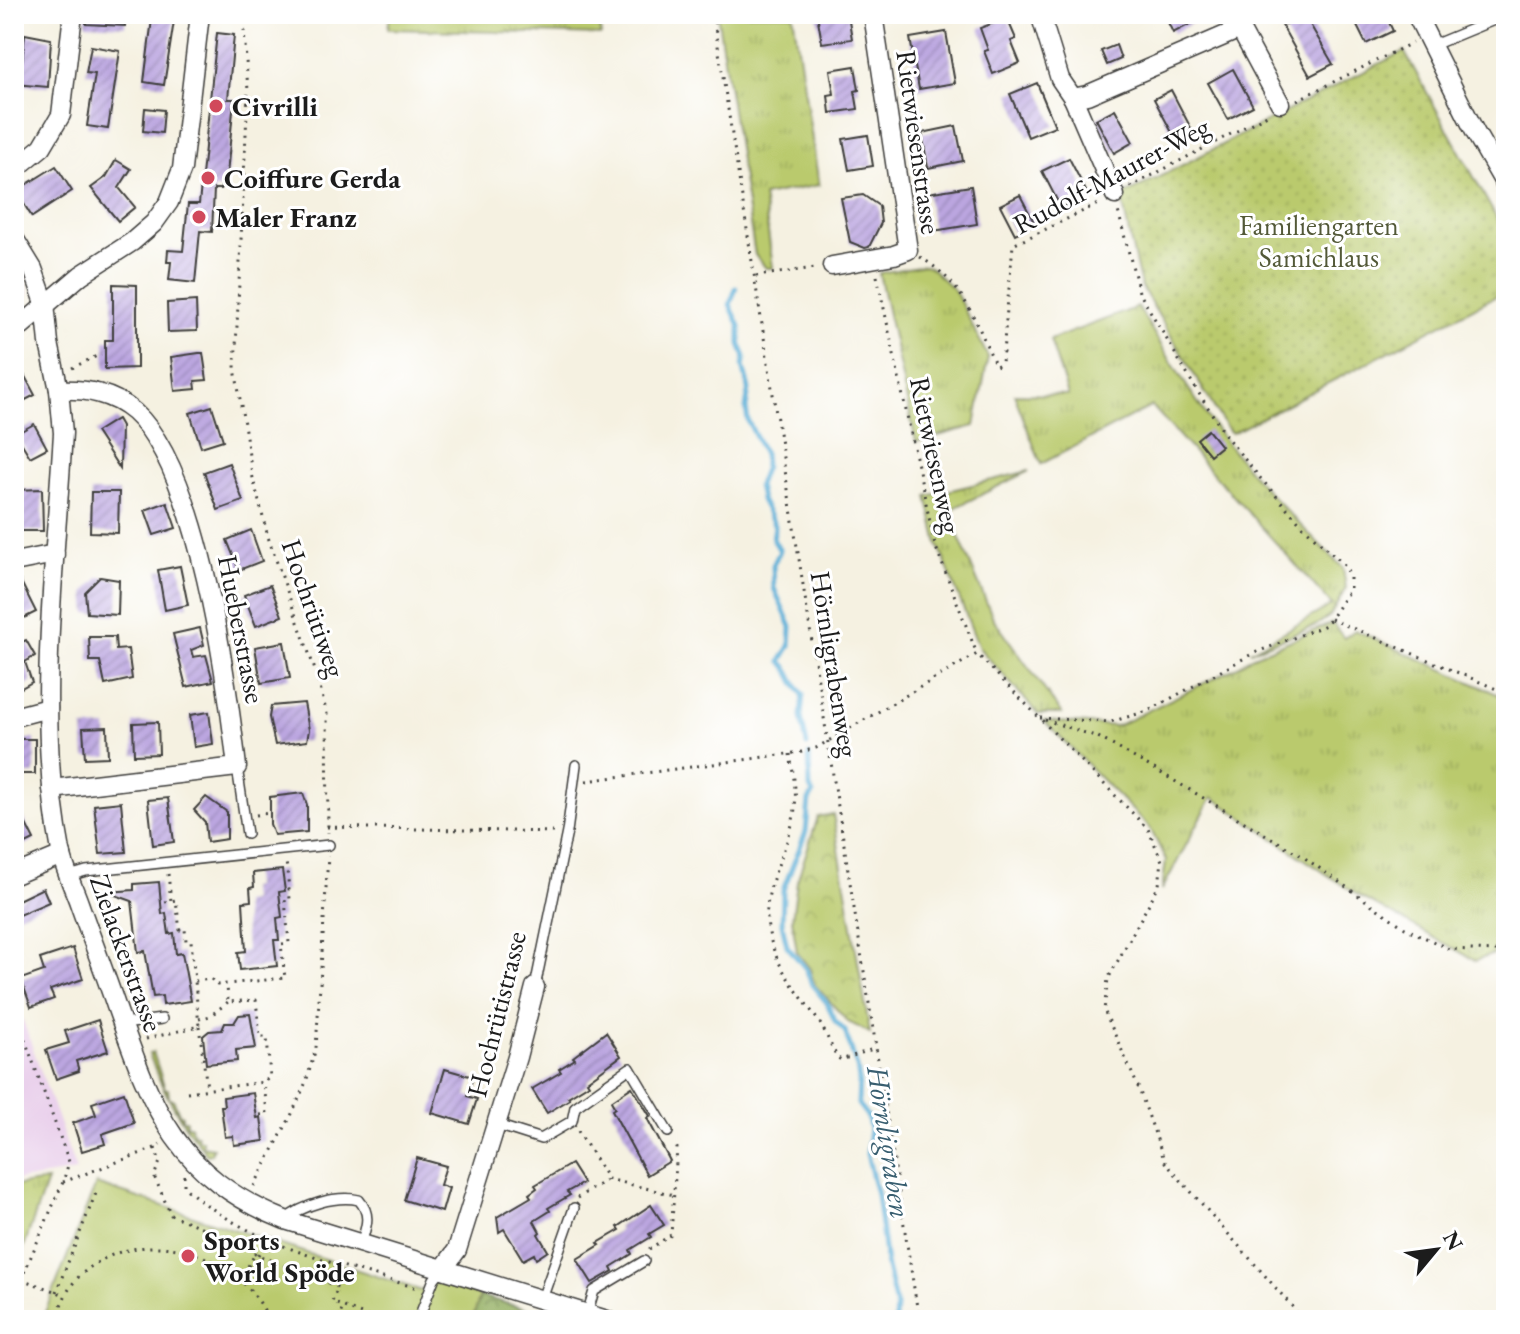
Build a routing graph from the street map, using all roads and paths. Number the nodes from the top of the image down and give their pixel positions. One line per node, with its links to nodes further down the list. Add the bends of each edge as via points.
1 (73, 14): 13 (street, via 61,115 42,147)
2 (200, 14): 21 (street, via 182,169 169,202 132,242)
3 (243, 14): 40 (path, Hochrütiweg, via 248,91 235,368 268,537 327,714)
4 (713, 14): 20 (path, Hörnligrabenweg)
5 (873, 14): 17 (street, Rietwiesenstrasse)
6 (1040, 14): 11 (street, via 1060,79)
7 (1416, 14): 10 (street)
8 (1506, 15): 10 (lane)
9 (1236, 21): 11 (street, via 1163,63); 12 (street)
10 (1429, 41): 12 (path, Rudolf-Maurer-Weg); 14 (street)
11 (1073, 98): 15 (street)
12 (1280, 106): 15 (path, Rudolf-Maurer-Weg)
13 (14, 170)
14 (1506, 186)
15 (1115, 195): 17 (path, Rudolf-Maurer-Weg, via 1013,245 1002,363 996,366 958,287); 28 (path, via 1139,292 1193,384 1253,469 1345,566 1350,589)
16 (14, 238): 21 (street, Zielackerstrasse)
17 (908, 250): 18 (street, Rietwiesenstrasse)
18 (873, 260): 19 (street, Rietwiesenstrasse); 29 (path, Rietwiesenweg, via 935,545)
19 (832, 266): 20 (path)
20 (756, 276): 34 (path, Hörnligrabenweg)
21 (45, 303): 22 (street); 25 (street, Zielackerstrasse)
22 (14, 332)
23 (101, 354): 24 (path)
24 (72, 368)
25 (59, 390): 26 (street, Zielackerstrasse, via 63,433); 37 (street, Hueberstrasse, via 85,389 133,411 150,429 174,475 225,667)
26 (55, 554): 27 (street); 31 (street, Zielackerstrasse)
27 (14, 562)
28 (1331, 619): 30 (path); 33 (path, via 1125,720)
29 (977, 654): 33 (path); 34 (path)
30 (1506, 693)
31 (48, 708): 32 (street); 39 (street, Zielackerstrasse)
32 (14, 717)
33 (1038, 718): 49 (path, via 1098,737 1156,770 1302,856 1405,928 1449,949 1496,951); 103 (path, via 1148,829 1162,861 1159,885 1108,979 1104,1010 1165,1162)
34 (827, 743): 35 (path); 60 (path, Hörnligrabenweg)
35 (790, 754): 38 (path); 60 (path, via 796,805 769,890 771,940 782,972 838,1058)
36 (576, 765): 38 (lane, Hochrütistrasse)
37 (237, 767): 39 (street); 42 (lane)
38 (575, 782): 41 (lane, Hochrütistrasse)
39 (52, 789): 45 (street, Zielackerstrasse)
40 (327, 827): 41 (path); 43 (path, Hochrütiweg)
41 (567, 832): 52 (lane, Hochrütistrasse)
42 (247, 834)
43 (329, 845): 44 (lane); 75 (path, Hochrütiweg, via 316,1048 291,1116)
44 (285, 850): 46 (lane); 51 (path, via 290,899 285,900 289,943 281,944 285,978)
45 (62, 855): 47 (street); 48 (street, Zielackerstrasse)
46 (167, 863): 48 (lane); 50 (path, via 168,901 176,900 180,930 185,929 186,941 191,941)
47 (14, 875)
48 (69, 876): 57 (street, Zielackerstrasse)
49 (1506, 946)
50 (195, 981): 51 (path); 56 (path)
51 (227, 984): 53 (path)
52 (535, 987): 66 (street, Hochrütistrasse)
53 (228, 1002): 56 (path); 61 (path, via 256,1000 260,1037 267,1037 270,1077)
54 (14, 1009): 72 (path, via 69,1162)
55 (162, 1019): 57 (lane)
56 (199, 1019): 58 (path)
57 (123, 1024): 75 (street, Zielackerstrasse, via 150,1095 177,1144)
58 (199, 1026): 59 (path); 62 (path)
59 (141, 1040)
60 (876, 1048): 102 (path, Hörnligrabenweg)
61 (264, 1082): 62 (path); 64 (path, via 267,1114)
62 (207, 1088): 63 (path)
63 (187, 1092)
64 (260, 1115)
65 (572, 1121): 66 (lane, via 541,1139); 67 (lane, via 575,1107 630,1068); 71 (path)
66 (497, 1125): 83 (street, Hochrütistrasse, via 457,1250)
67 (668, 1132): 74 (path, via 677,1148)
68 (163, 1141): 69 (path)
69 (155, 1148): 72 (path); 80 (path, via 160,1162 154,1176 171,1215 256,1249)
70 (186, 1168): 78 (path, via 184,1187 214,1212)
71 (608, 1179): 74 (path); 76 (path, via 576,1198)
72 (63, 1182): 84 (path)
73 (96, 1193): 88 (path)
74 (674, 1195): 81 (path, via 671,1235 649,1248)
75 (245, 1202): 77 (street, Zielackerstrasse)
76 (574, 1208): 91 (lane)
77 (285, 1220): 79 (street, Zielackerstrasse); 79 (lane, via 341,1198 359,1200 368,1219)
78 (266, 1240): 80 (path); 82 (path)
79 (361, 1244): 83 (street, Zielackerstrasse)
80 (256, 1254): 85 (path); 86 (path)
81 (644, 1261): 94 (lane, via 594,1291)
82 (336, 1264): 86 (path); 87 (path)
83 (443, 1269): 87 (lane); 91 (street, Zielackerstrasse)
84 (21, 1279): 88 (path); 90 (path)
85 (240, 1280): 89 (path, via 206,1258 157,1246 114,1253 81,1273); 96 (path)
86 (328, 1283): 92 (path, via 338,1287 332,1302)
87 (429, 1291): 93 (lane)
88 (56, 1292): 89 (path)
89 (65, 1295): 95 (path)
90 (14, 1296)
91 (542, 1299): 94 (street, Zielackerstrasse)
92 (343, 1307): 97 (path); 98 (path)
93 (423, 1308): 99 (lane); 100 (path)
94 (587, 1314): 101 (street, Zielackerstrasse)
95 (55, 1320)
96 (269, 1320)
97 (338, 1320)
98 (376, 1320)
99 (418, 1320)
100 (450, 1320)
101 (607, 1320)
102 (919, 1320)
103 (1304, 1320)

